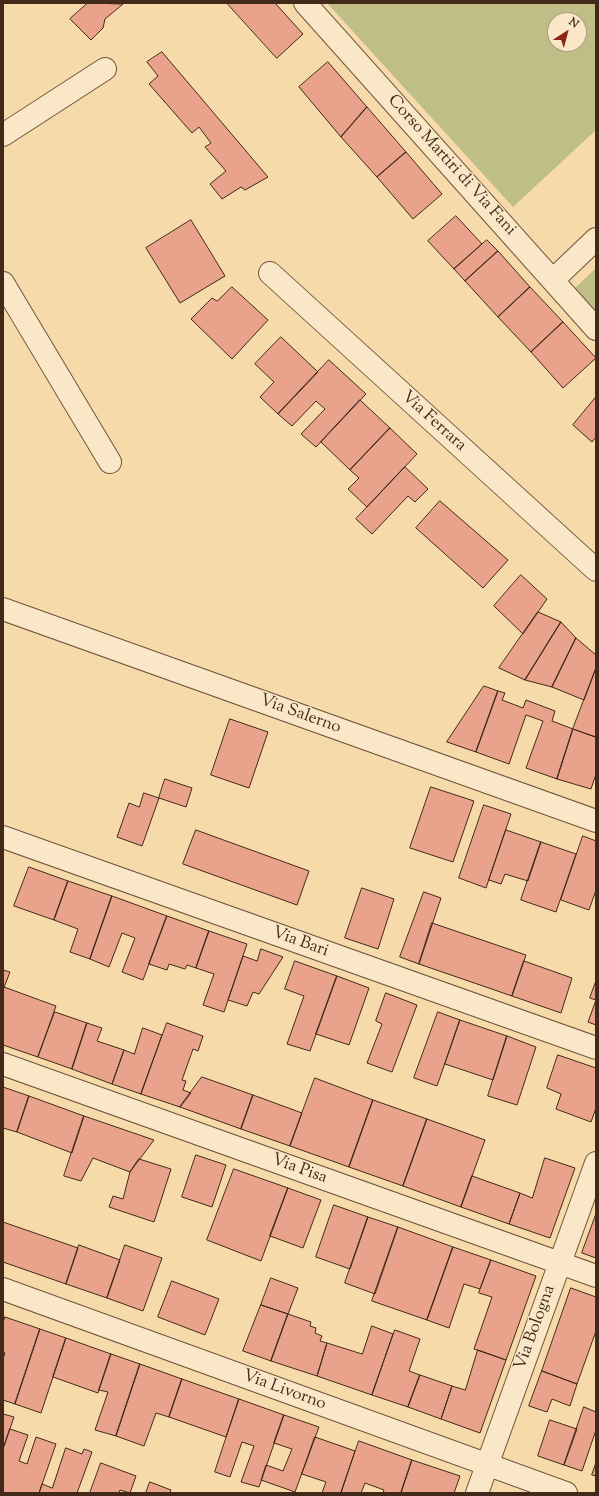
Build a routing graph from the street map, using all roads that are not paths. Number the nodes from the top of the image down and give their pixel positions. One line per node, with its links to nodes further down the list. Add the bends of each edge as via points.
1 (305, 3): 6 (street, Corso Martiri di Via Fani)
2 (105, 69): 3 (street)
3 (3, 135)
4 (596, 239): 6 (street)
5 (270, 273): 10 (street, Via Ferrara)
6 (553, 280): 8 (street, Corso Martiri di Via Fani)
7 (3, 283): 9 (street)
8 (596, 329)
9 (110, 462)
10 (596, 570)
11 (3, 609): 12 (street, Via Salerno)
12 (596, 821)
13 (3, 837): 14 (street, Via Bari)
14 (596, 1048)
15 (3, 1064): 17 (street, Via Pisa)
16 (596, 1163): 17 (street, Via Bologna)
17 (560, 1263): 18 (street, Via Pisa); 20 (street, Via Bologna)
18 (596, 1276)
19 (3, 1290): 20 (street, Via Livorno)
20 (487, 1465): 21 (street, Via Bologna); 22 (street, Via Livorno)
21 (477, 1493)
22 (566, 1493)

